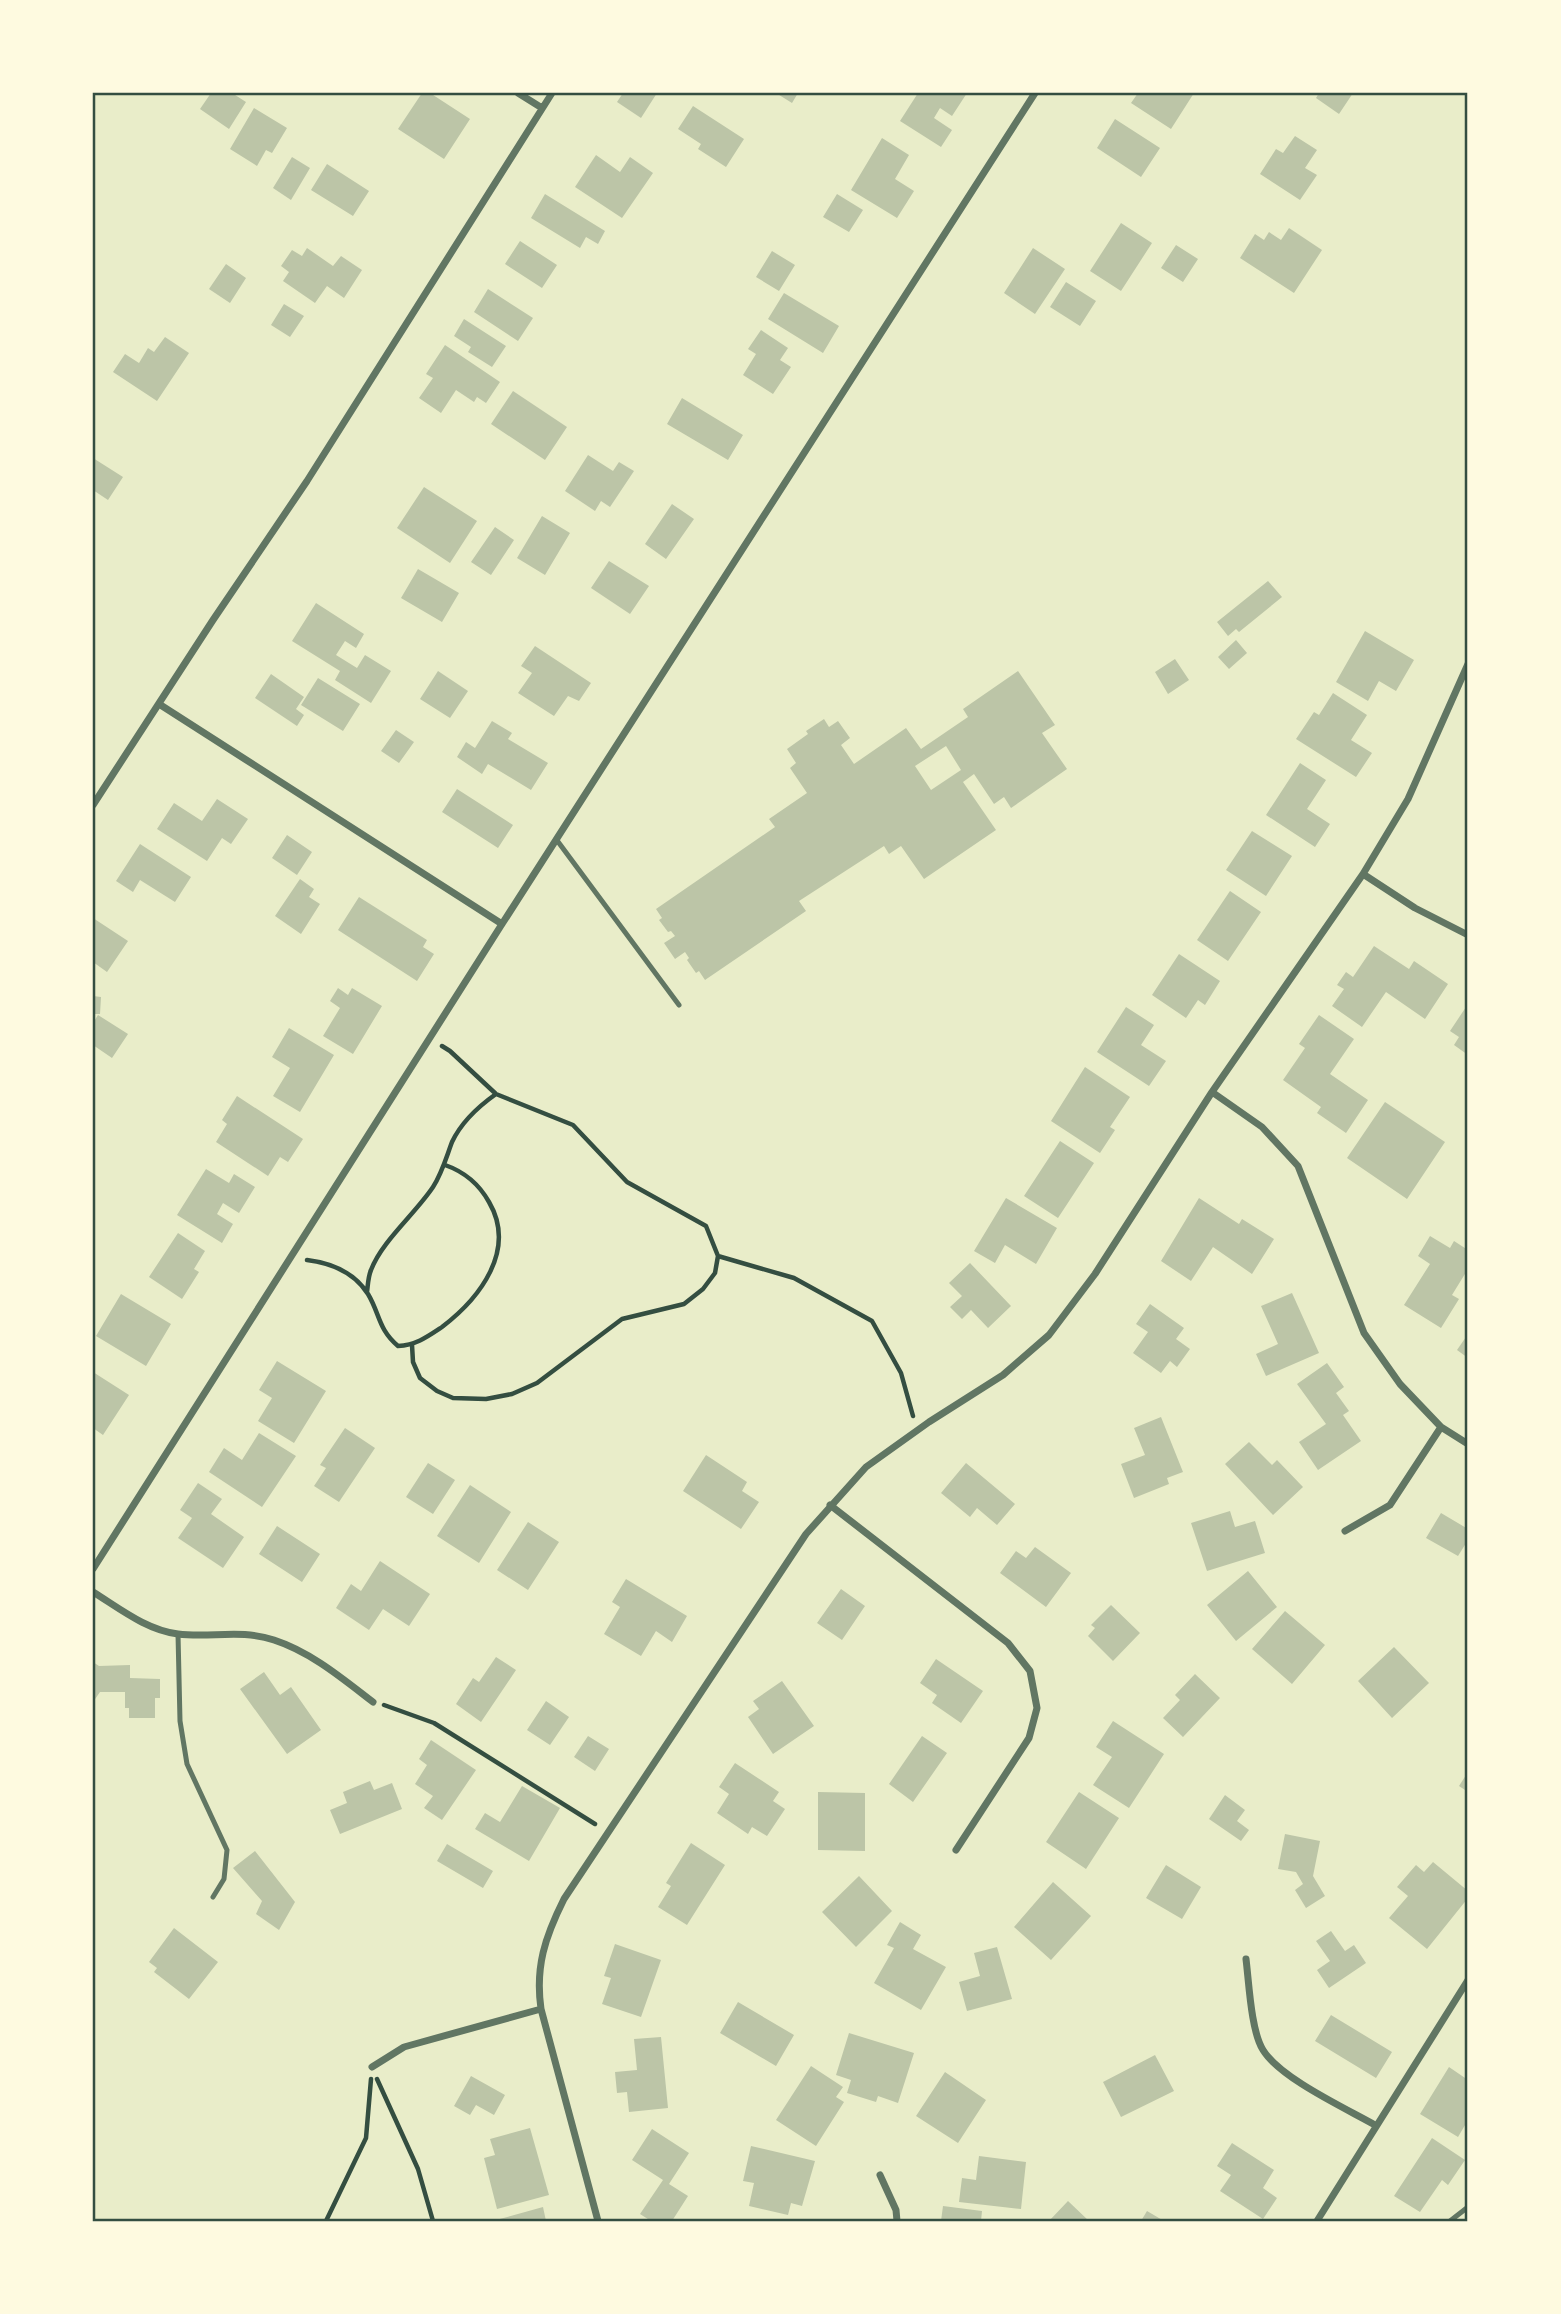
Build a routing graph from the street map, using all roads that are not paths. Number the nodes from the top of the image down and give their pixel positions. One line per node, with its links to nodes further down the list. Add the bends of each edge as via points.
1 (518, 93): 4 (street)
2 (552, 93): 4 (street)
3 (1035, 93): 8 (street)
4 (542, 108): 6 (street, via 307,481)
5 (1468, 664): 9 (street, via 1408,799)
6 (159, 704): 7 (street); 10 (street)
7 (93, 805)
8 (556, 839): 10 (street); 12 (lane)
9 (1363, 874): 11 (street); 13 (street)
10 (502, 924): 18 (street)
11 (1468, 935)
12 (679, 1005)
13 (1212, 1092): 14 (street, via 1262,1127 1298,1166 1364,1333 1400,1384); 16 (street, via 1095,1274 1049,1335 1003,1375 866,1467)
14 (1441, 1427): 15 (street); 17 (street, via 1390,1505)
15 (1468, 1444)
16 (830, 1505): 22 (street, via 1008,1643 1030,1671 1037,1709 1029,1738); 26 (street, via 806,1534 564,1899 549,1928 537,1983)
17 (1345, 1531)
18 (93, 1569)
19 (93, 1591): 20 (street, via 142,1623)
20 (177, 1634): 21 (street, via 243,1633 273,1639 334,1672); 23 (lane, via 180,1721 187,1764 227,1850 224,1878)
21 (373, 1702)
22 (956, 1850)
23 (213, 1898)
24 (1246, 1959): 28 (street, via 1256,2032 1263,2050 1283,2072)
25 (1468, 1980): 28 (street)
26 (541, 2009): 27 (street, via 404,2047); 31 (street)
27 (372, 2067)
28 (1375, 2125): 33 (street)
29 (880, 2175): 32 (street)
30 (1468, 2207): 34 (lane)
31 (598, 2221)
32 (897, 2221)
33 (1317, 2221)
34 (1450, 2221)

